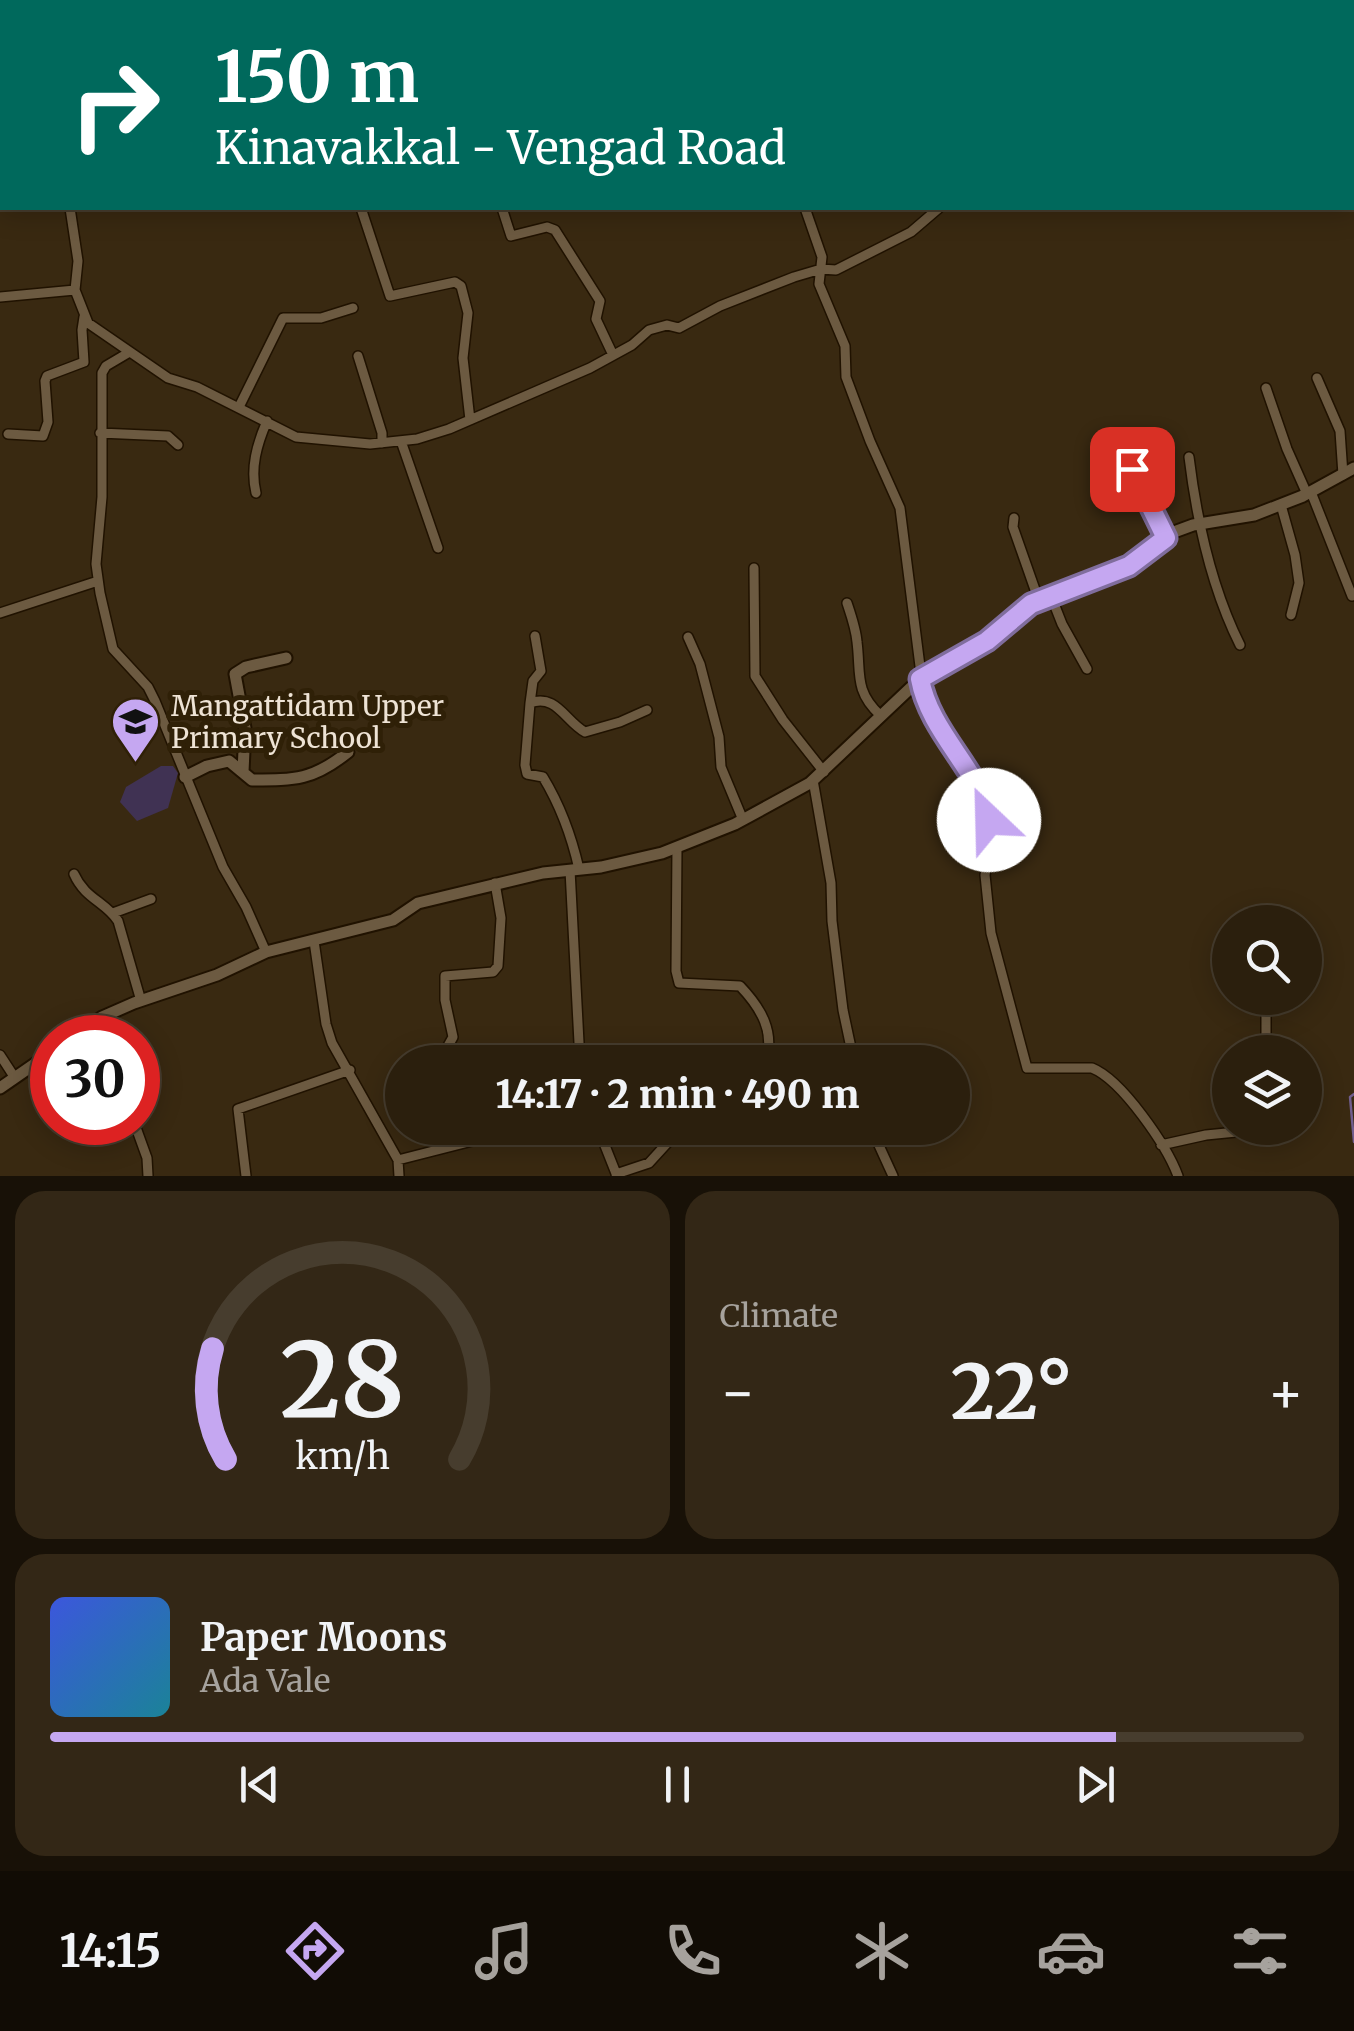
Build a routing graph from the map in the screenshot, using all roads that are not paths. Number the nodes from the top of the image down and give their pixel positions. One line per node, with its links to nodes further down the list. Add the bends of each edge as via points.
1 (70, 210): 7 (street)
2 (361, 210): 17 (street, via 390,296 460,286 468,313 463,358)
3 (503, 210): 13 (street, via 511,236 556,230 600,301 596,320)
4 (805, 210): 6 (street)
5 (937, 210): 6 (street, via 902,238 836,270)
6 (821, 270): 13 (street, via 679,328 648,330); 46 (street, via 819,284 846,346 846,377 900,508)
7 (75, 290): 8 (street); 10 (street)
8 (0, 297)
9 (352, 308): 16 (street, via 321,318 282,318)
10 (85, 315): 11 (street); 19 (street, via 84,362 45,381 43,436)
11 (128, 353): 16 (street); 20 (street, via 103,369)
12 (358, 356): 22 (street)
13 (613, 356): 17 (street)
14 (1317, 378): 26 (street, via 1340,431)
15 (1266, 388): 28 (street)
16 (239, 408): 18 (street)
17 (470, 420): 21 (street)
18 (268, 421): 22 (street, via 296,437); 27 (street, via 256,444)
19 (8, 434)
20 (100, 434): 23 (street, via 168,436); 35 (street)
21 (401, 442): 22 (street); 33 (street)
22 (382, 443)
23 (178, 446)
24 (1189, 458): 31 (street)
25 (1132, 469): 32 (street)
26 (1348, 471): 28 (main road)
27 (256, 493)
28 (1309, 493): 29 (main road); 36 (street)
29 (1281, 505): 31 (main road); 40 (street, via 1299,583)
30 (1014, 518): 37 (street)
31 (1200, 524): 32 (main road); 43 (street, via 1219,600)
32 (1166, 538): 37 (main road, via 1129,566)
33 (438, 548)
34 (754, 568): 52 (street, via 755,676)
35 (98, 581): 39 (street); 53 (street, via 113,649 148,687)
36 (1352, 596)
37 (1045, 598): 45 (street); 46 (main road)
38 (847, 603): 49 (street, via 860,685)
39 (0, 613)
40 (1291, 615)
41 (535, 636): 47 (street, via 541,671)
42 (688, 637): 54 (street, via 719,737 721,767)
43 (1240, 645)
44 (286, 658): 51 (main road, via 235,674 244,728)
45 (1087, 669)
46 (920, 679): 49 (main road); 80 (street, via 949,746 986,800 990,934 1028,1068 1102,1072)
47 (530, 703): 48 (street, via 550,702 585,732); 56 (street, via 527,774 543,777 551,790 574,847)
48 (647, 710)
49 (880, 715): 52 (main road)
50 (348, 752): 51 (main road, via 316,774 252,780)
51 (242, 772): 53 (main road, via 229,761)
52 (819, 776): 54 (main road); 68 (street)
53 (185, 777): 62 (street)
54 (743, 820): 55 (main road)
55 (678, 847): 56 (main road); 67 (street, via 679,984 740,986 767,1022)
56 (574, 870): 58 (main road); 66 (street)
57 (74, 874): 60 (street, via 93,901)
58 (494, 883): 61 (main road); 65 (street, via 501,918 498,966 445,976 453,1036)
59 (150, 898): 60 (street)
60 (114, 913): 63 (street)
61 (314, 941): 62 (main road); 71 (street, via 326,1024)
62 (266, 952): 63 (main road)
63 (141, 1001): 64 (main road)
64 (111, 1015)
65 (448, 1045)
66 (579, 1045)
67 (771, 1045)
68 (850, 1045)
69 (0, 1055): 72 (street)
70 (30, 1067): 72 (main road)
71 (350, 1070): 81 (street); 84 (street, via 238,1109)
72 (15, 1078): 73 (main road)
73 (0, 1088)
74 (1212, 1134): 80 (street)
75 (142, 1145): 83 (street)
76 (453, 1145): 81 (street)
77 (605, 1145): 82 (street)
78 (665, 1145): 82 (street, via 649,1163)
79 (878, 1145): 86 (street)
80 (1161, 1145): 87 (street)
81 (398, 1160): 85 (street)
82 (617, 1175)
83 (148, 1176)
84 (246, 1176)
85 (399, 1176)
86 (893, 1176)
87 (1178, 1176)

